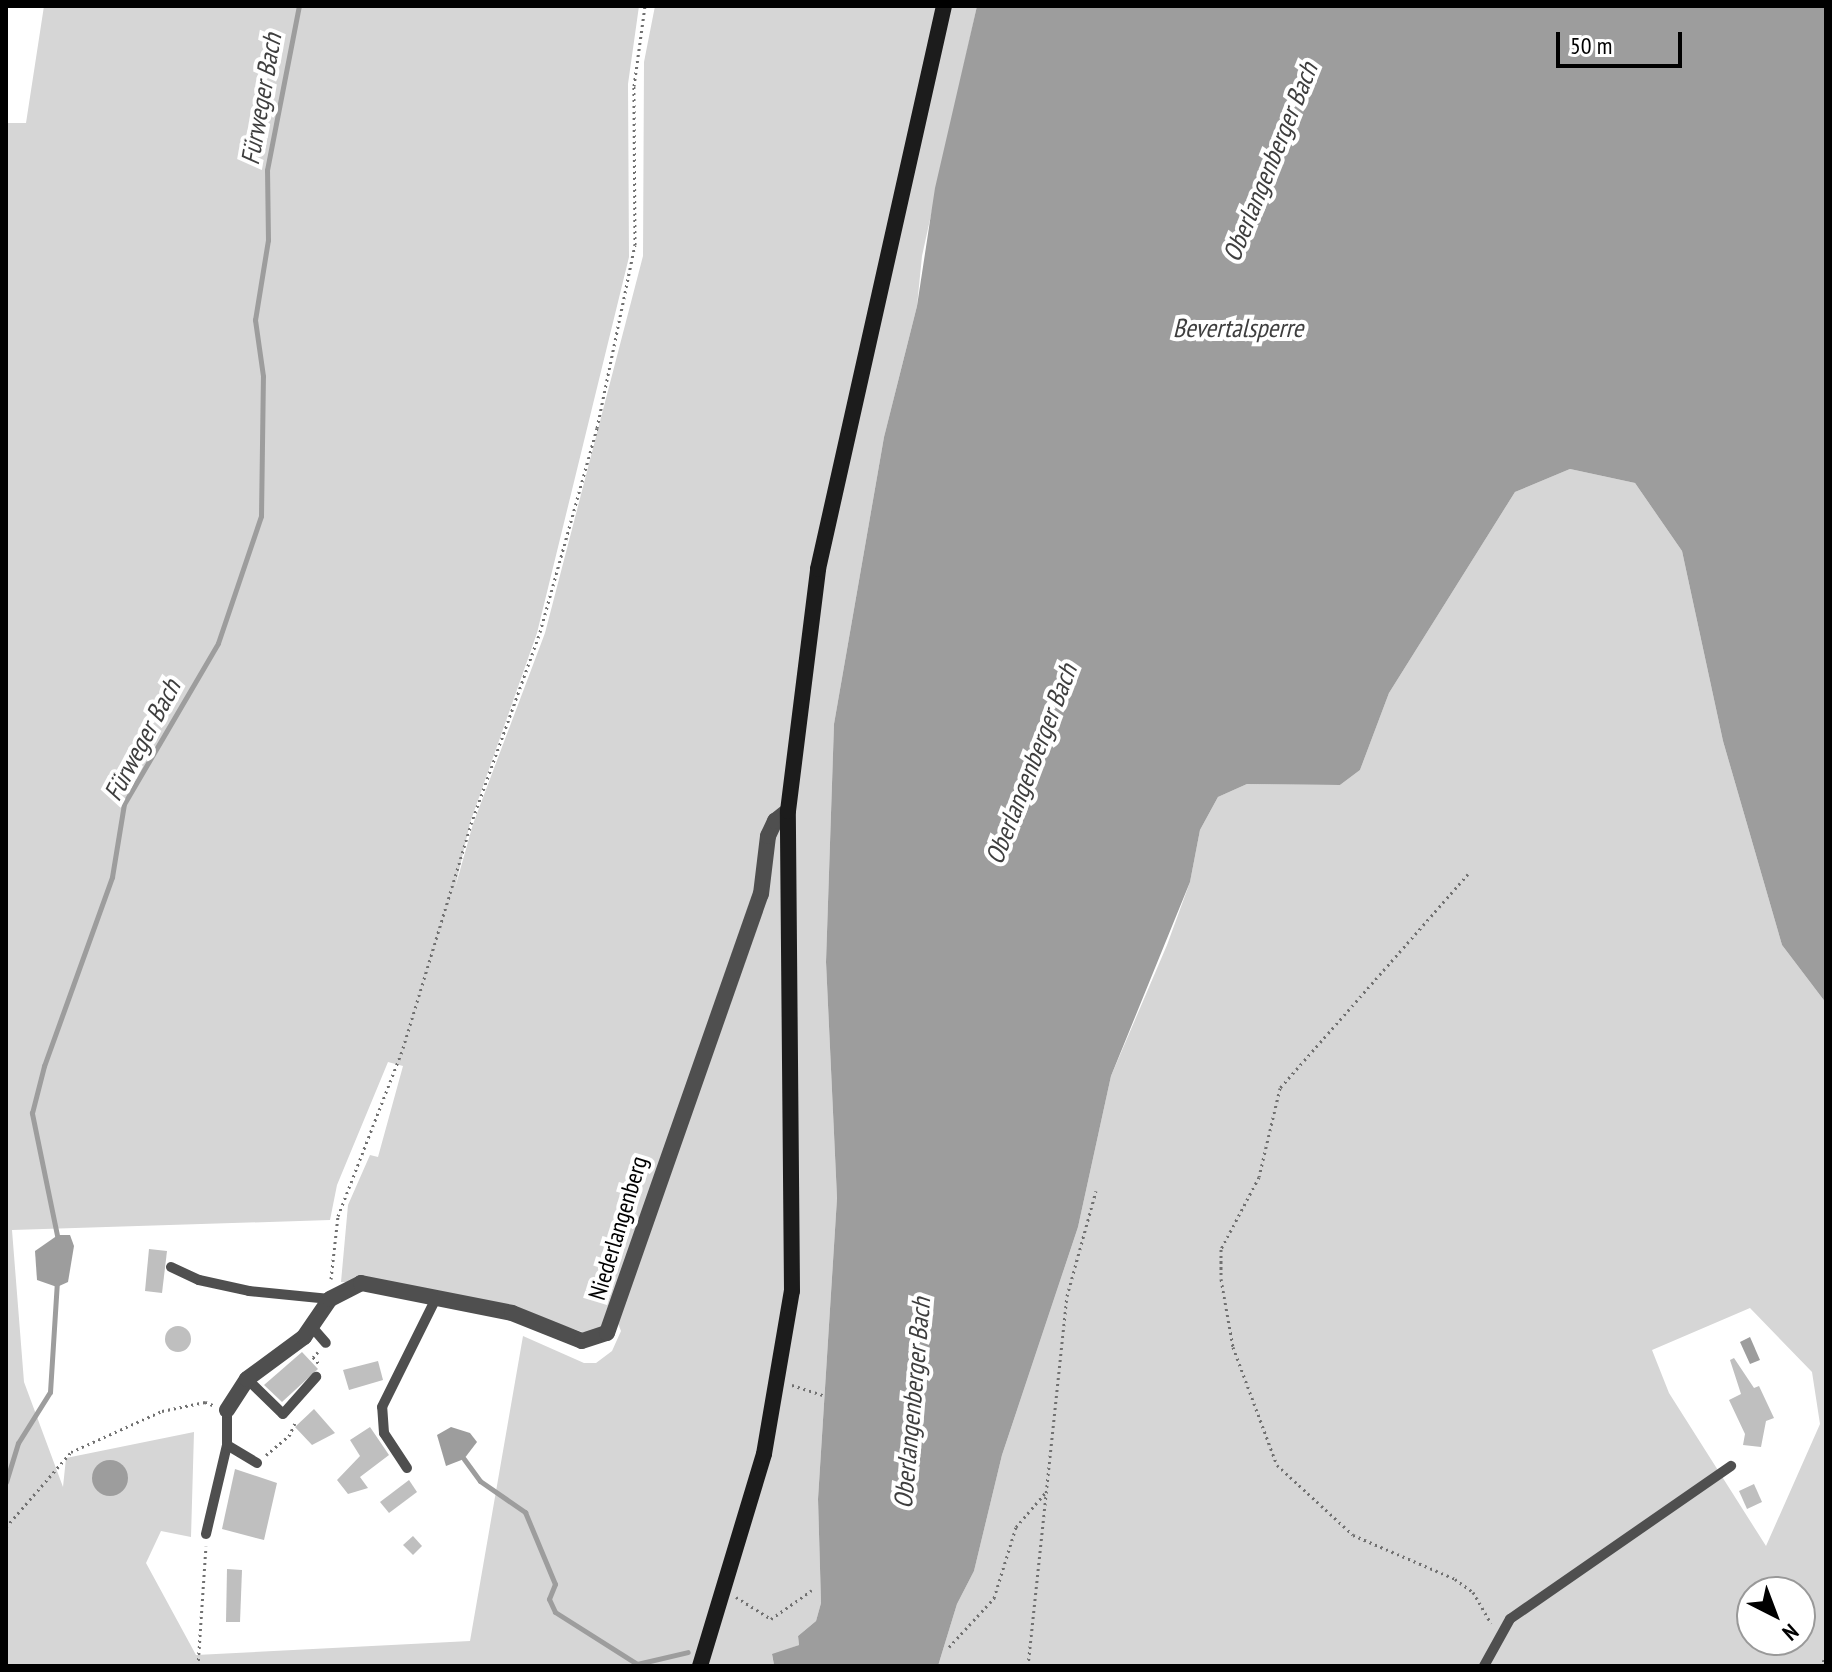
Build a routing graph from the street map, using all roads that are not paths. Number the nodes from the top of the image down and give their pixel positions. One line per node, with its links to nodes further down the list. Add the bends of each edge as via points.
1 (944, 6): 2 (street, via 818,569)
2 (788, 811): 4 (street, Niederlangenberg, via 768,836 761,894 670,1143 610,1329 596,1340 582,1341 512,1313); 16 (street, via 795,1253 786,1384)
3 (171, 1267): 5 (lane, via 199,1280 249,1291)
4 (437, 1296): 5 (street, Niederlangenberg, via 373,1283 350,1286); 14 (lane, via 382,1407 384,1433)
5 (330, 1299): 6 (street)
6 (312, 1327): 7 (lane); 9 (street)
7 (326, 1343)
8 (316, 1377): 9 (lane, via 283,1414)
9 (247, 1379): 10 (street)
10 (227, 1410): 11 (lane)
11 (227, 1445): 12 (lane); 15 (lane)
12 (257, 1463)
13 (1731, 1466): 17 (lane, via 1501,1628)
14 (407, 1468)
15 (206, 1534)
16 (700, 1666)
17 (1484, 1666)

